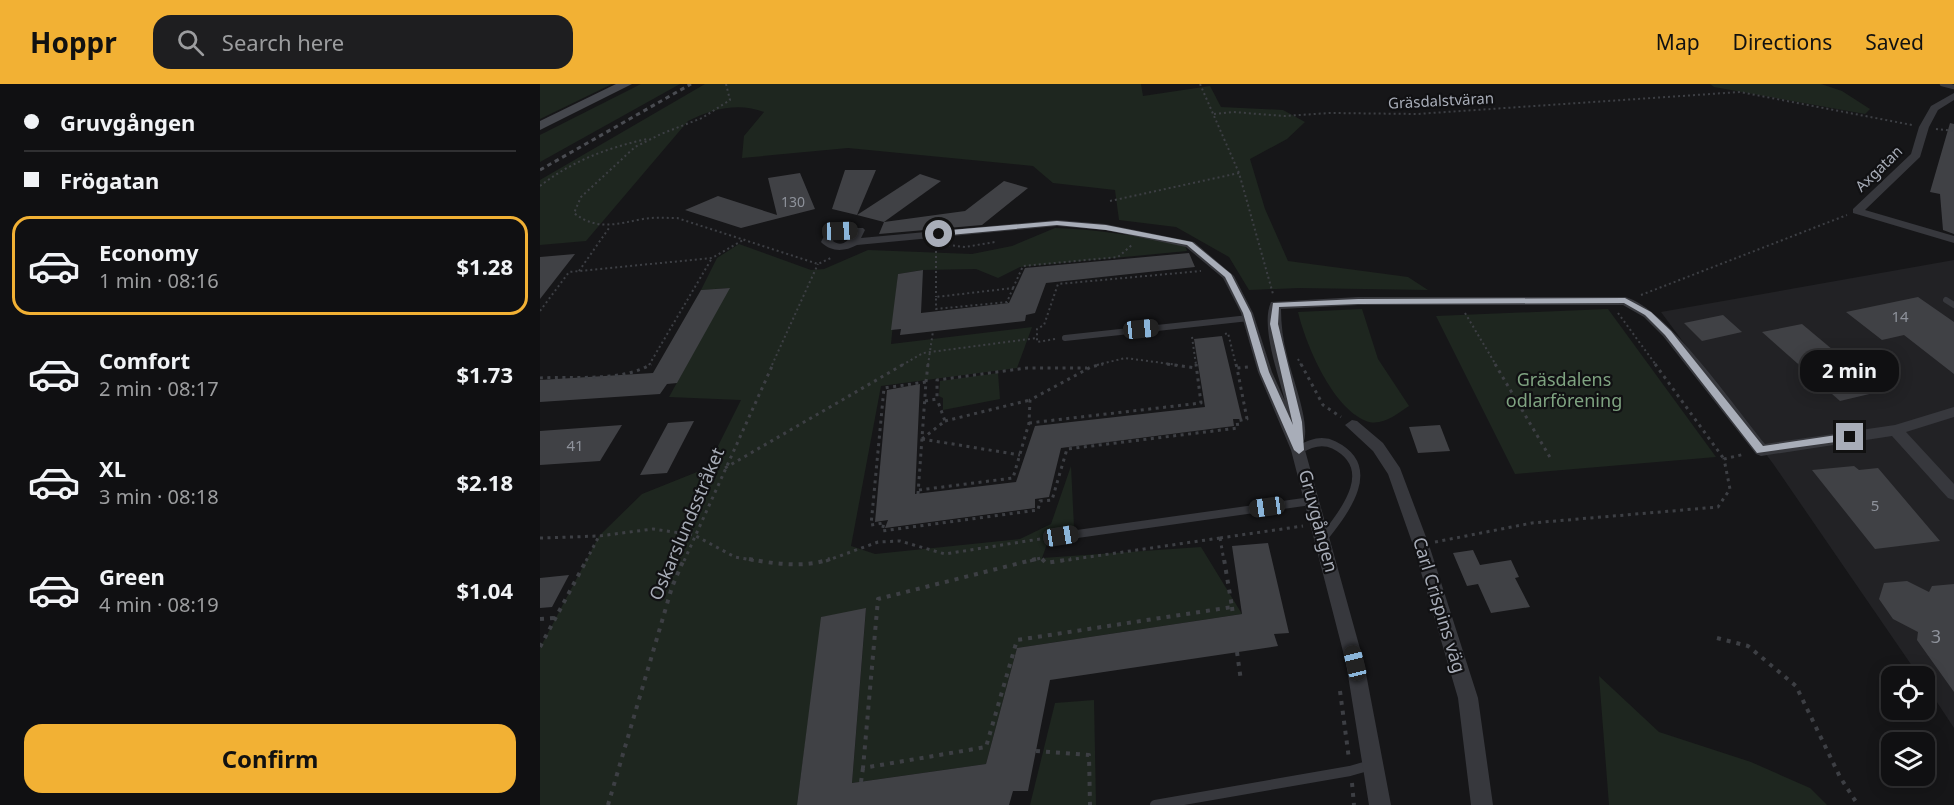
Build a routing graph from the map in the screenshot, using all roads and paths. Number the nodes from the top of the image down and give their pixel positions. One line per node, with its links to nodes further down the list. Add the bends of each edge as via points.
1 (626, 84): 8 (main road)
2 (726, 84): 11 (path, via 730,100 720,110)
3 (1200, 84): 7 (path)
4 (1942, 84): 5 (lane)
5 (1954, 87)
6 (1954, 96): 9 (street, Axgatan, via 1934,108)
7 (1214, 114): 9 (path, Gräsdalstväran, via 1434,113 1734,91); 12 (path)
8 (540, 126)
9 (1924, 127): 10 (path, Gräsdalstväran); 15 (street, Axgatan, via 1916,155)
10 (1954, 132)
11 (652, 138): 13 (path, via 607,147 554,174); 16 (path, via 628,152 576,200 574,213 582,222)
12 (1239, 173): 14 (path); 33 (path)
13 (540, 186)
14 (1110, 201)
15 (1857, 211): 19 (street, Axgatan); 31 (path)
16 (609, 228): 18 (path, via 654,218 677,218); 24 (path)
17 (1144, 234): 20 (street, Gruvgången, via 1057,223); 23 (street, Gruvgången, via 1190,244); 27 (path, via 1118,257 1023,266)
18 (745, 239): 22 (path); 64 (path, Oskarslundsstråket, via 818,264)
19 (1954, 240)
20 (854, 242)
21 (936, 242): 28 (path)
22 (712, 258): 24 (path); 48 (path, via 650,365 627,373)
23 (1220, 269): 36 (street, Gruvgången, via 1228,276); 40 (path, via 1059,285 1044,325 1037,330)
24 (579, 271): 25 (path)
25 (569, 272): 26 (path); 35 (path)
26 (562, 273)
27 (1013, 288): 28 (path); 28 (path, via 1007,302 936,310)
28 (936, 297)
29 (1608, 300): 31 (street); 32 (street); 63 (path)
30 (1946, 300): 34 (lane)
31 (1625, 301): 60 (street, via 1648,314 1668,333)
32 (1458, 302): 33 (street); 62 (path)
33 (1275, 305): 59 (street, via 1274,324 1297,422)
34 (1954, 305)
35 (540, 311)
36 (1249, 318): 41 (lane); 44 (street, Gruvgången)
37 (933, 331): 42 (path)
38 (1218, 334): 47 (path, via 1227,333)
39 (1200, 336): 46 (path, via 1191,337)
40 (1037, 338): 41 (path, via 1037,342); 42 (path)
41 (1065, 338)
42 (931, 352): 49 (path); 64 (path, via 923,353)
43 (1297, 357): 56 (path, via 1323,405)
44 (1263, 364): 47 (path); 59 (street, Gruvgången)
45 (1089, 368): 46 (path, via 1125,358); 50 (path, via 1027,368 937,380); 51 (path)
46 (1196, 368): 55 (path, via 1201,403)
47 (1237, 368): 49 (path, via 1247,419 1237,421 1238,428 1067,449 1052,500 1040,501 1038,510 882,531 884,523 871,525 884,388)
48 (540, 378)
49 (926, 382): 52 (path)
50 (937, 399): 52 (path); 54 (path)
51 (1030, 400): 54 (path); 55 (path)
52 (925, 401): 58 (path)
53 (1954, 412): 57 (street)
54 (945, 421): 58 (path)
55 (1029, 423): 61 (path)
56 (1352, 425): 73 (street, Carl Crispins väg, via 1378,447 1395,472)
57 (1895, 430): 60 (street); 65 (street)
58 (922, 439): 61 (path); 61 (path, via 919,492 1013,478)
59 (1299, 450): 66 (street, Gruvgången); 72 (lane, via 1309,443 1326,441 1350,454 1356,469 1347,508)
60 (1761, 450): 63 (path)
61 (1020, 455)
62 (1551, 459)
63 (1724, 459): 73 (path, via 1730,489 1719,507 1533,523)
64 (724, 469): 67 (path, Oskarslundsstråket)
65 (1954, 494)
66 (1306, 501): 69 (lane); 71 (path, via 1308,525); 72 (street, Gruvgången)
67 (694, 535): 68 (path, via 653,529); 69 (path, via 735,557 775,564 820,563 878,542 900,541 945,554); 88 (path, Oskarslundsstråket, via 672,586)
68 (598, 536): 70 (path); 76 (path)
69 (1056, 537)
70 (540, 538)
71 (1220, 538): 74 (path); 85 (path, via 1046,563 1041,558 878,599)
72 (1323, 540): 84 (street, Gruvgången, via 1355,663)
73 (1422, 545): 93 (street, Carl Crispins väg, via 1468,698)
74 (1232, 607): 75 (path); 85 (path, via 1017,640 988,747)
75 (1233, 616)
76 (555, 618): 77 (path); 79 (path)
77 (540, 619)
78 (1717, 638): 94 (path, via 1748,646 1796,686 1840,777)
79 (540, 647)
80 (1237, 652): 81 (path)
81 (1240, 681)
82 (1340, 690): 86 (path)
83 (1036, 751): 89 (path, via 1089,755)
84 (1372, 765): 86 (lane); 92 (street, Gruvgången)
85 (863, 768): 87 (path)
86 (1350, 771): 90 (lane); 91 (path)
87 (861, 782)
88 (608, 805)
89 (1090, 805)
90 (1155, 805)
91 (1354, 805)
92 (1380, 805)
93 (1482, 805)
94 (1858, 805)

